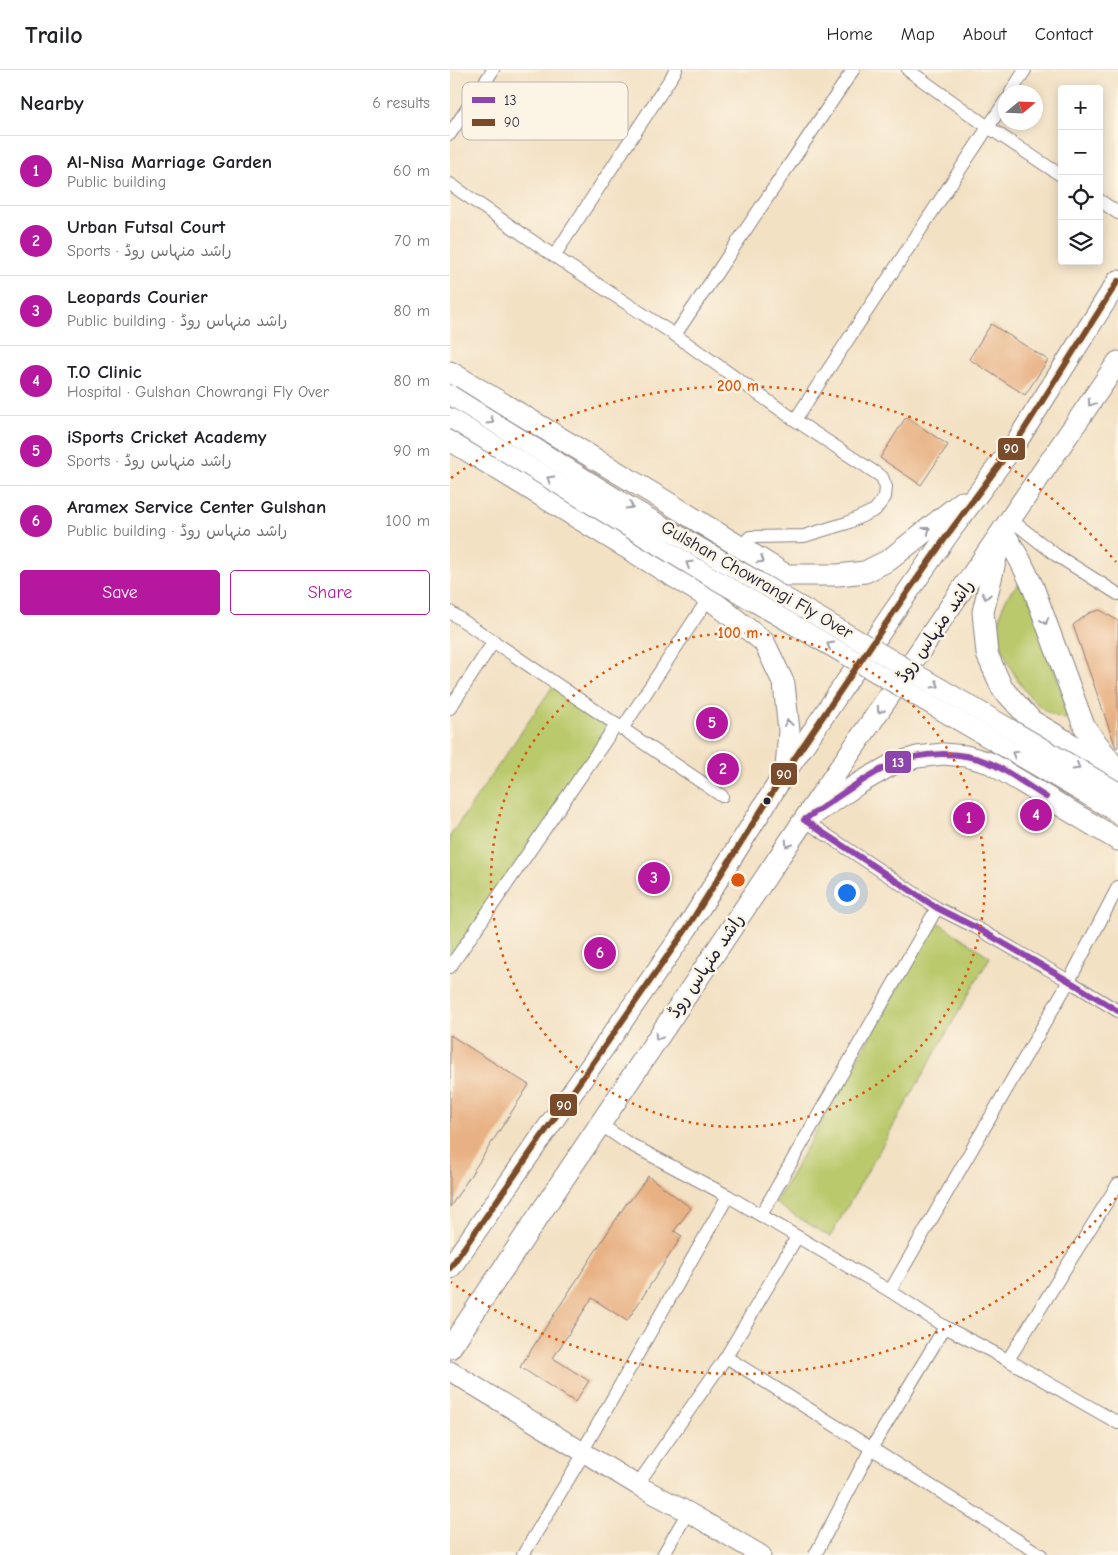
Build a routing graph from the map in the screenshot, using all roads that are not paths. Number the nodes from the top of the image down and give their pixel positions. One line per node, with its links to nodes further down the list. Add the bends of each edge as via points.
1 (494, 70): 6 (street)
2 (676, 70): 16 (street)
3 (853, 70): 18 (street)
4 (908, 70): 10 (street)
5 (1025, 70): 7 (street)
6 (486, 82)
7 (1015, 85)
8 (998, 112): 10 (street)
9 (462, 117): 11 (street)
10 (988, 127): 12 (street); 23 (street)
11 (450, 134)
12 (1060, 175)
13 (450, 184): 16 (street)
14 (1103, 203): 15 (street)
15 (1118, 213)
16 (554, 256): 18 (street)
17 (1118, 281): 25 (main road, راشد منہاس روڈ, via 1017,441)
18 (675, 335): 23 (street)
19 (1118, 362): 26 (main road, راشد منہاس روڈ, one-way to 26)
20 (450, 372): 27 (main road)
21 (450, 395): 36 (main road, Gulshan Chowrangi Fly Over, one-way to 36, bridge, via 630,506)
22 (450, 418): 38 (main road, Gulshan Chowrangi Fly Over, one-way to 22, bridge, via 690,564)
23 (795, 420): 27 (street, via 882,477 885,497 875,510 847,523 804,536 750,537)
24 (450, 440): 29 (main road)
25 (987, 482): 27 (main road, one-way to 25, via 786,575 865,572 889,560); 34 (main road, راشد منہاس روڈ)
26 (1007, 526): 28 (street); 35 (main road, one-way to 35, via 1084,726); 35 (main road, one-way to 35, via 983,612 987,654 1002,688 1032,721); 39 (main road, راشد منہاس روڈ, one-way to 39)
27 (740, 546): 29 (street)
28 (1118, 594)
29 (709, 598): 33 (street); 34 (main road, one-way to 29, via 789,731 784,684 764,642)
30 (450, 612): 31 (street)
31 (494, 641): 32 (street); 33 (street)
32 (450, 708)
33 (619, 727): 37 (street); 43 (street)
34 (786, 771): 51 (main road, راشد منہاس روڈ, via 687,928)
35 (1118, 772)
36 (1118, 792)
37 (722, 796)
38 (1118, 813)
39 (804, 820): 40 (main road, via 892,764 943,754 990,763); 42 (street); 46 (main road, راشد منہاس روڈ, one-way to 46)
40 (1118, 840)
41 (1118, 888): 44 (street)
42 (937, 908): 44 (street); 49 (street)
43 (450, 967)
44 (1069, 980): 45 (street); 52 (street)
45 (1118, 1011)
46 (600, 1124): 48 (street, via 626,1142); 54 (main road, راشد منہاس روڈ)
47 (1118, 1184): 56 (street)
48 (728, 1196): 49 (street); 60 (street)
49 (761, 1215): 50 (street)
50 (797, 1237): 52 (street); 55 (street)
51 (450, 1268)
52 (890, 1291): 53 (street)
53 (945, 1326): 56 (street); 59 (street)
54 (450, 1348)
55 (726, 1357): 59 (street); 61 (street)
56 (1008, 1360): 58 (street)
57 (450, 1372): 60 (main road)
58 (1118, 1423)
59 (871, 1449): 66 (street); 67 (street)
60 (583, 1453): 61 (main road); 63 (street)
61 (637, 1485): 62 (main road)
62 (688, 1512): 64 (street); 65 (main road)
63 (523, 1555)
64 (663, 1555)
65 (761, 1555)
66 (815, 1555)
67 (1042, 1555)

